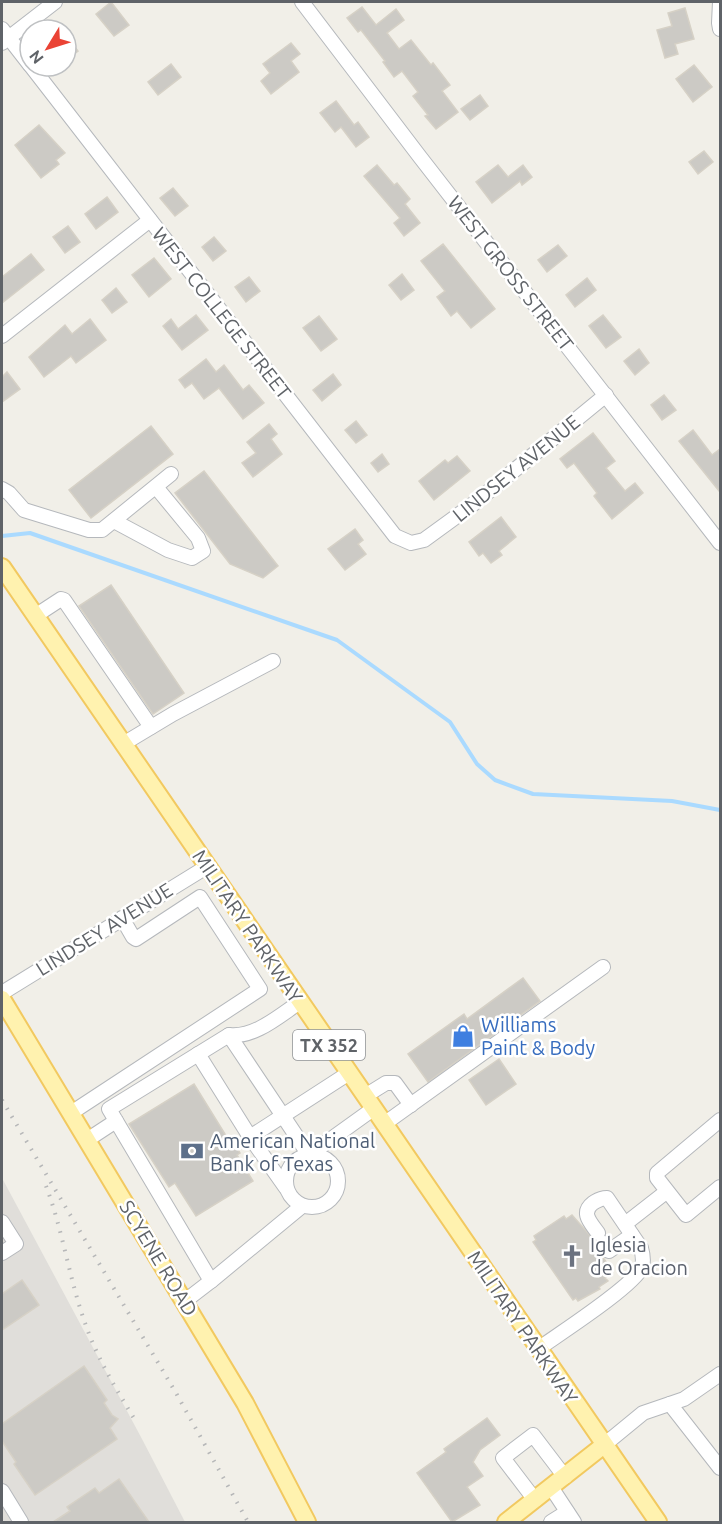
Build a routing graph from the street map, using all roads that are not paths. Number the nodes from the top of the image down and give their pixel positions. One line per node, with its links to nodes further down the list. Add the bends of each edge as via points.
1 (56, 2): 5 (street)
2 (302, 2): 10 (street, WEST GROSS STREET)
3 (720, 2): 4 (street)
4 (720, 29)
5 (4, 37): 6 (street, WEST COLLEGE STREET)
6 (18, 53)
7 (39, 78): 8 (street, WEST COLLEGE STREET)
8 (150, 220): 9 (street); 15 (street, WEST COLLEGE STREET, via 395,536 411,543)
9 (2, 336)
10 (606, 395): 15 (street, LINDSEY AVENUE); 16 (street, WEST GROSS STREET)
11 (171, 474): 12 (street)
12 (156, 487): 14 (street); 14 (street, via 198,538 203,551 192,558)
13 (2, 489): 14 (street, via 24,510 88,530 102,530)
14 (114, 522)
15 (424, 540)
16 (720, 543)
17 (2, 567): 18 (main road, MILITARY PARKWAY / TX 352)
18 (35, 616): 20 (street, via 64,600); 21 (main road, MILITARY PARKWAY / TX 352)
19 (273, 661): 20 (street)
20 (151, 727): 21 (street)
21 (123, 744): 22 (main road, MILITARY PARKWAY / TX 352)
22 (208, 866): 23 (street, LINDSEY AVENUE); 29 (main road, MILITARY PARKWAY / TX 352)
23 (160, 894): 24 (street); 25 (street, LINDSEY AVENUE)
24 (172, 915): 25 (street, via 136,939); 35 (street, via 201,899 260,989)
25 (122, 918): 27 (street, LINDSEY AVENUE)
26 (603, 967): 34 (street)
27 (2, 993)
28 (2, 999): 35 (main road, SCYENE ROAD)
29 (300, 1002): 30 (street, via 256,1030); 32 (main road, MILITARY PARKWAY / TX 352)
30 (229, 1035): 31 (street); 36 (street)
31 (198, 1054): 38 (street, via 109,1109); 40 (street)
32 (349, 1073): 33 (main road, MILITARY PARKWAY / TX 352); 36 (street)
33 (369, 1103): 34 (street, via 386,1083 394,1083); 39 (main road, MILITARY PARKWAY / TX 352); 42 (street)
34 (411, 1105): 39 (street)
35 (71, 1113): 41 (main road, SCYENE ROAD)
36 (283, 1116): 40 (street); 42 (street)
37 (720, 1120): 45 (street, via 657,1173)
38 (116, 1121): 41 (street); 50 (street)
39 (384, 1124): 52 (main road, MILITARY PARKWAY / TX 352)
40 (250, 1137): 44 (street)
41 (87, 1140): 51 (main road, SCYENE ROAD)
42 (309, 1155): 44 (street, via 300,1157 288,1170); 46 (street, via 327,1160 338,1183 326,1203)
43 (720, 1187): 45 (street, via 686,1215)
44 (286, 1188): 46 (street)
45 (666, 1192): 48 (street)
46 (302, 1206): 50 (street)
47 (2, 1222): 49 (street, via 16,1244)
48 (628, 1230): 48 (street, via 609,1251 586,1210 607,1198); 52 (street, via 641,1248 641,1268 629,1283)
49 (2, 1253)
50 (212, 1281): 51 (street)
51 (185, 1302): 63 (main road, SCYENE ROAD, via 245,1402)
52 (538, 1349): 55 (main road, MILITARY PARKWAY / TX 352)
53 (720, 1374): 54 (street)
54 (670, 1404): 55 (street, via 643,1413); 56 (street)
55 (604, 1445): 57 (main road); 66 (main road, MILITARY PARKWAY / TX 352)
56 (720, 1468)
57 (565, 1477): 58 (main road); 60 (street, via 533,1435 503,1458)
58 (551, 1487): 60 (main road); 61 (street)
59 (3, 1495): 62 (street)
60 (535, 1500): 64 (main road)
61 (571, 1517): 65 (street)
62 (21, 1522)
63 (307, 1522)
64 (506, 1522)
65 (551, 1522)
66 (658, 1522)

